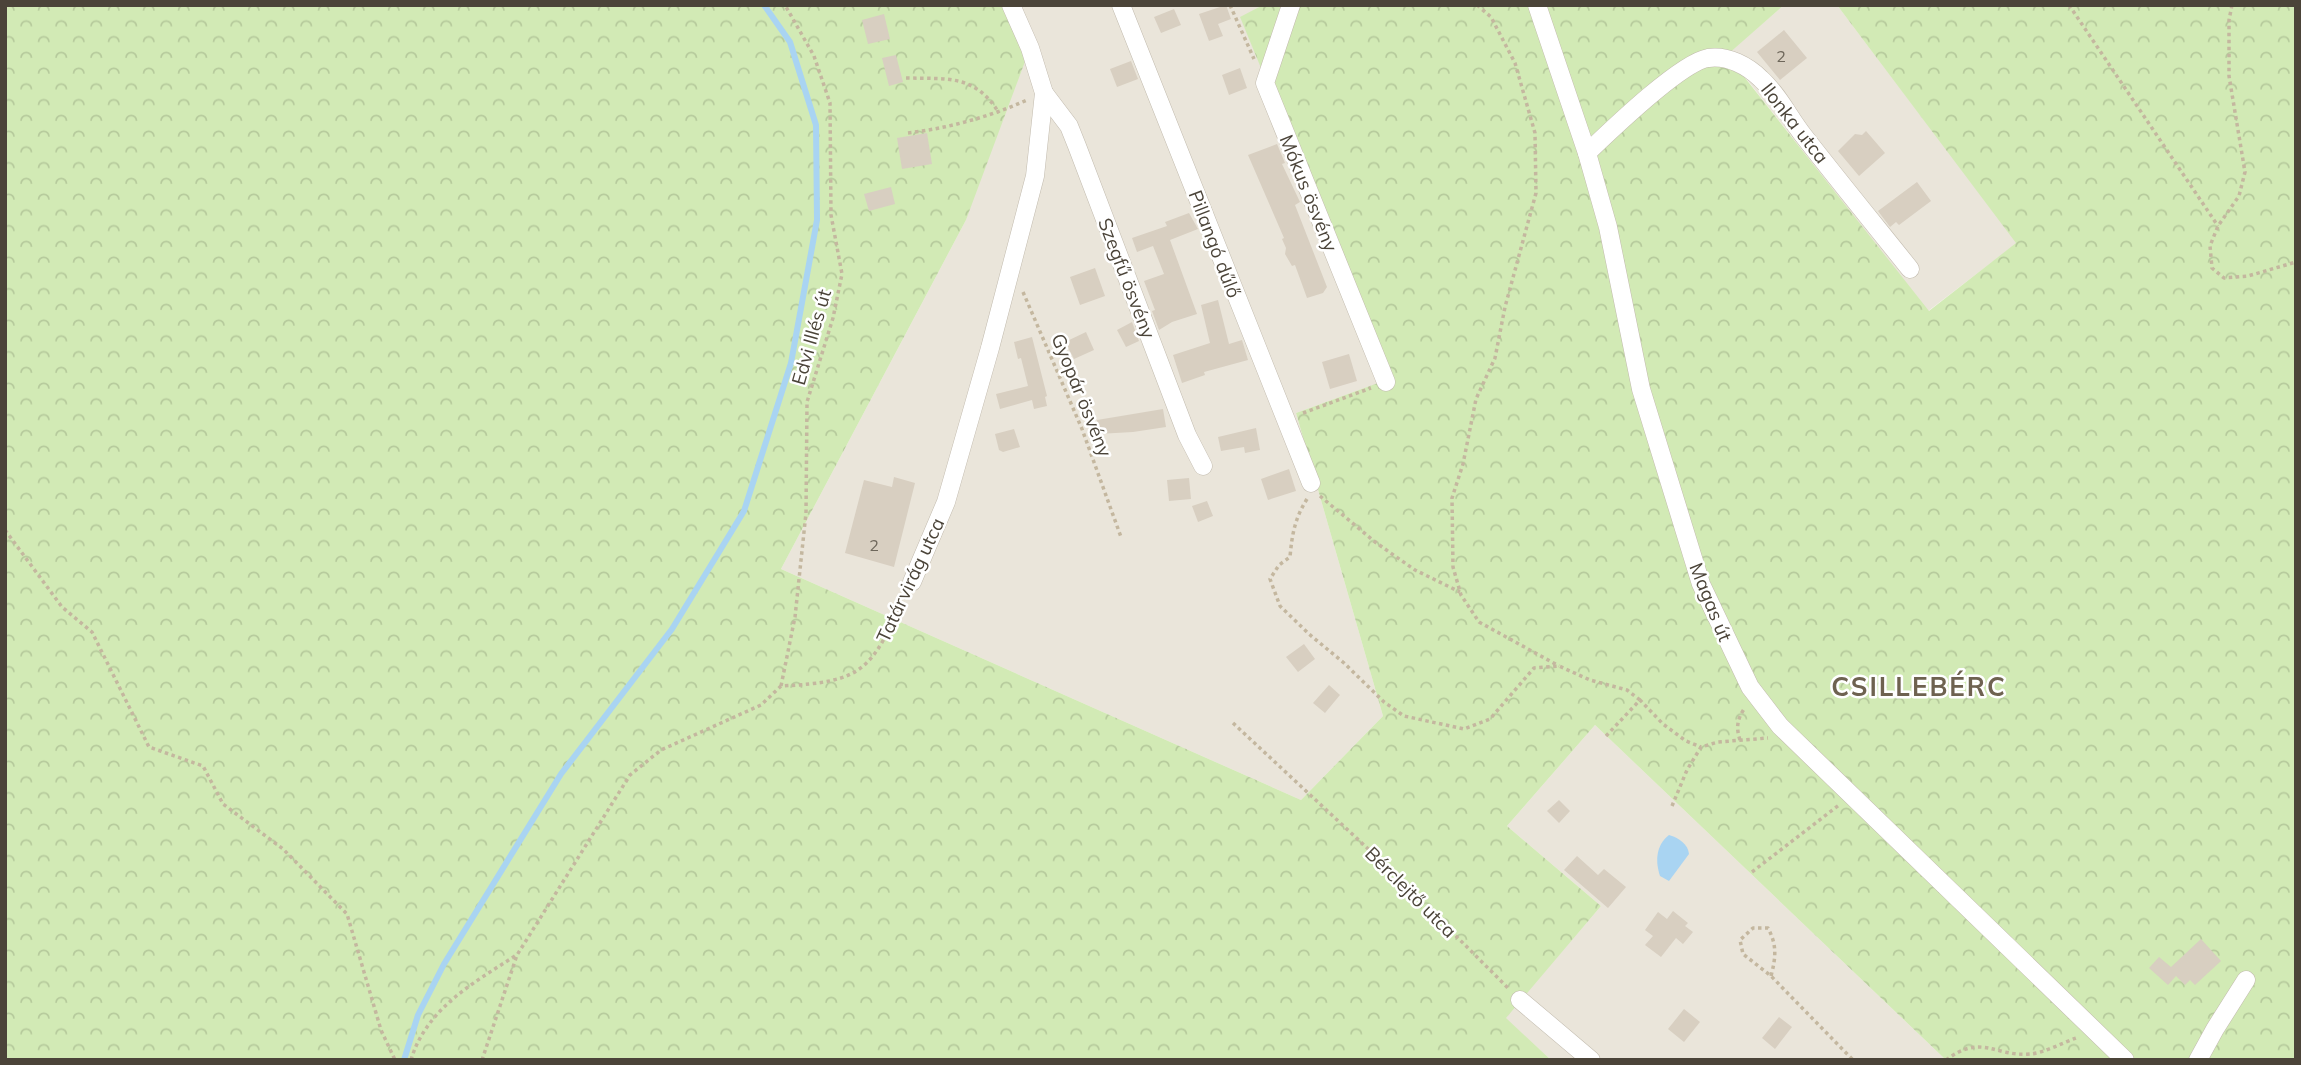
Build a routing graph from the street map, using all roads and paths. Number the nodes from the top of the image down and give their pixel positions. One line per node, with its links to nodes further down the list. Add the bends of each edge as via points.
1 (785, 5): 29 (path, Edvi Illés út, via 814,56 830,103 831,215 842,274 807,402 806,513 795,617)
2 (1011, 5): 12 (street, Tatárvirág utca)
3 (1121, 5): 23 (street, Pillangó dűlő)
4 (1230, 5): 11 (path)
5 (1291, 5): 11 (street)
6 (1476, 5): 27 (path, via 1491,17 1515,63 1535,133 1536,193 1495,358 1476,399 1452,498 1453,567)
7 (1537, 5): 15 (street, Magas út)
8 (2069, 5): 16 (path)
9 (2232, 5): 16 (path, via 2229,76 2245,172 2239,196)
10 (906, 78): 13 (path, via 973,85 990,97)
11 (1265, 83): 20 (street, Mókus ösvény)
12 (1044, 93): 13 (path); 18 (street, Tatárvirág utca, via 1035,176); 22 (street, Szegfű ösvény, via 1069,126)
13 (999, 113): 14 (path)
14 (908, 133)
15 (1587, 153): 19 (street, Ilonka utca, via 1634,109 1698,61 1712,57 1739,62 1763,80); 30 (street, Magas út, via 1608,227 1641,389 1701,584)
16 (2218, 226): 17 (path, via 2210,246 2212,268 2224,278)
17 (2296, 262)
18 (1012, 267): 25 (path, Gyopár ösvény, via 1082,429); 26 (street, Tatárvirág utca, via 946,502)
19 (1910, 269)
20 (1386, 382): 21 (path)
21 (1297, 416)
22 (1203, 467)
23 (1315, 489): 27 (path, via 1415,570); 28 (path, via 1298,512 1290,556 1270,579 1280,606 1384,702 1404,716 1464,729 1490,719 1534,668)
24 (5, 530): 46 (path, via 62,607 92,632 149,747 203,766 223,804 283,849 347,914 381,1030)
25 (1121, 537)
26 (912, 582): 29 (path, Tatárvirág utca, via 883,643 868,663 848,677)
27 (1460, 592): 28 (path, via 1479,622)
28 (1559, 666): 31 (path, via 1627,690)
29 (781, 686): 40 (path, via 761,705 661,750 630,775)
30 (1755, 692): 34 (street, Magas út); 35 (path, via 1738,718)
31 (1640, 700): 33 (path); 36 (path, via 1663,724)
32 (1233, 723): 43 (path, Bérclejtő utca, via 1379,859)
33 (1606, 736)
34 (1791, 736): 35 (path); 37 (street, Magas út)
35 (1740, 740): 36 (path)
36 (1701, 747): 38 (path)
37 (1852, 795): 39 (path); 44 (street, Magas út)
38 (1672, 806)
39 (1752, 872)
40 (516, 955): 45 (path, via 446,1003); 47 (path)
41 (1771, 976): 41 (path, via 1743,954 1740,940 1753,928 1768,928 1774,941); 49 (path)
42 (2246, 980): 52 (street)
43 (1520, 1000): 48 (street)
44 (2095, 1032): 50 (path, via 2032,1055 1987,1046 1959,1050); 51 (street, Magas út)
45 (410, 1059)
46 (395, 1060)
47 (482, 1060)
48 (1591, 1060)
49 (1853, 1060)
50 (1946, 1060)
51 (2125, 1060)
52 (2198, 1060)

